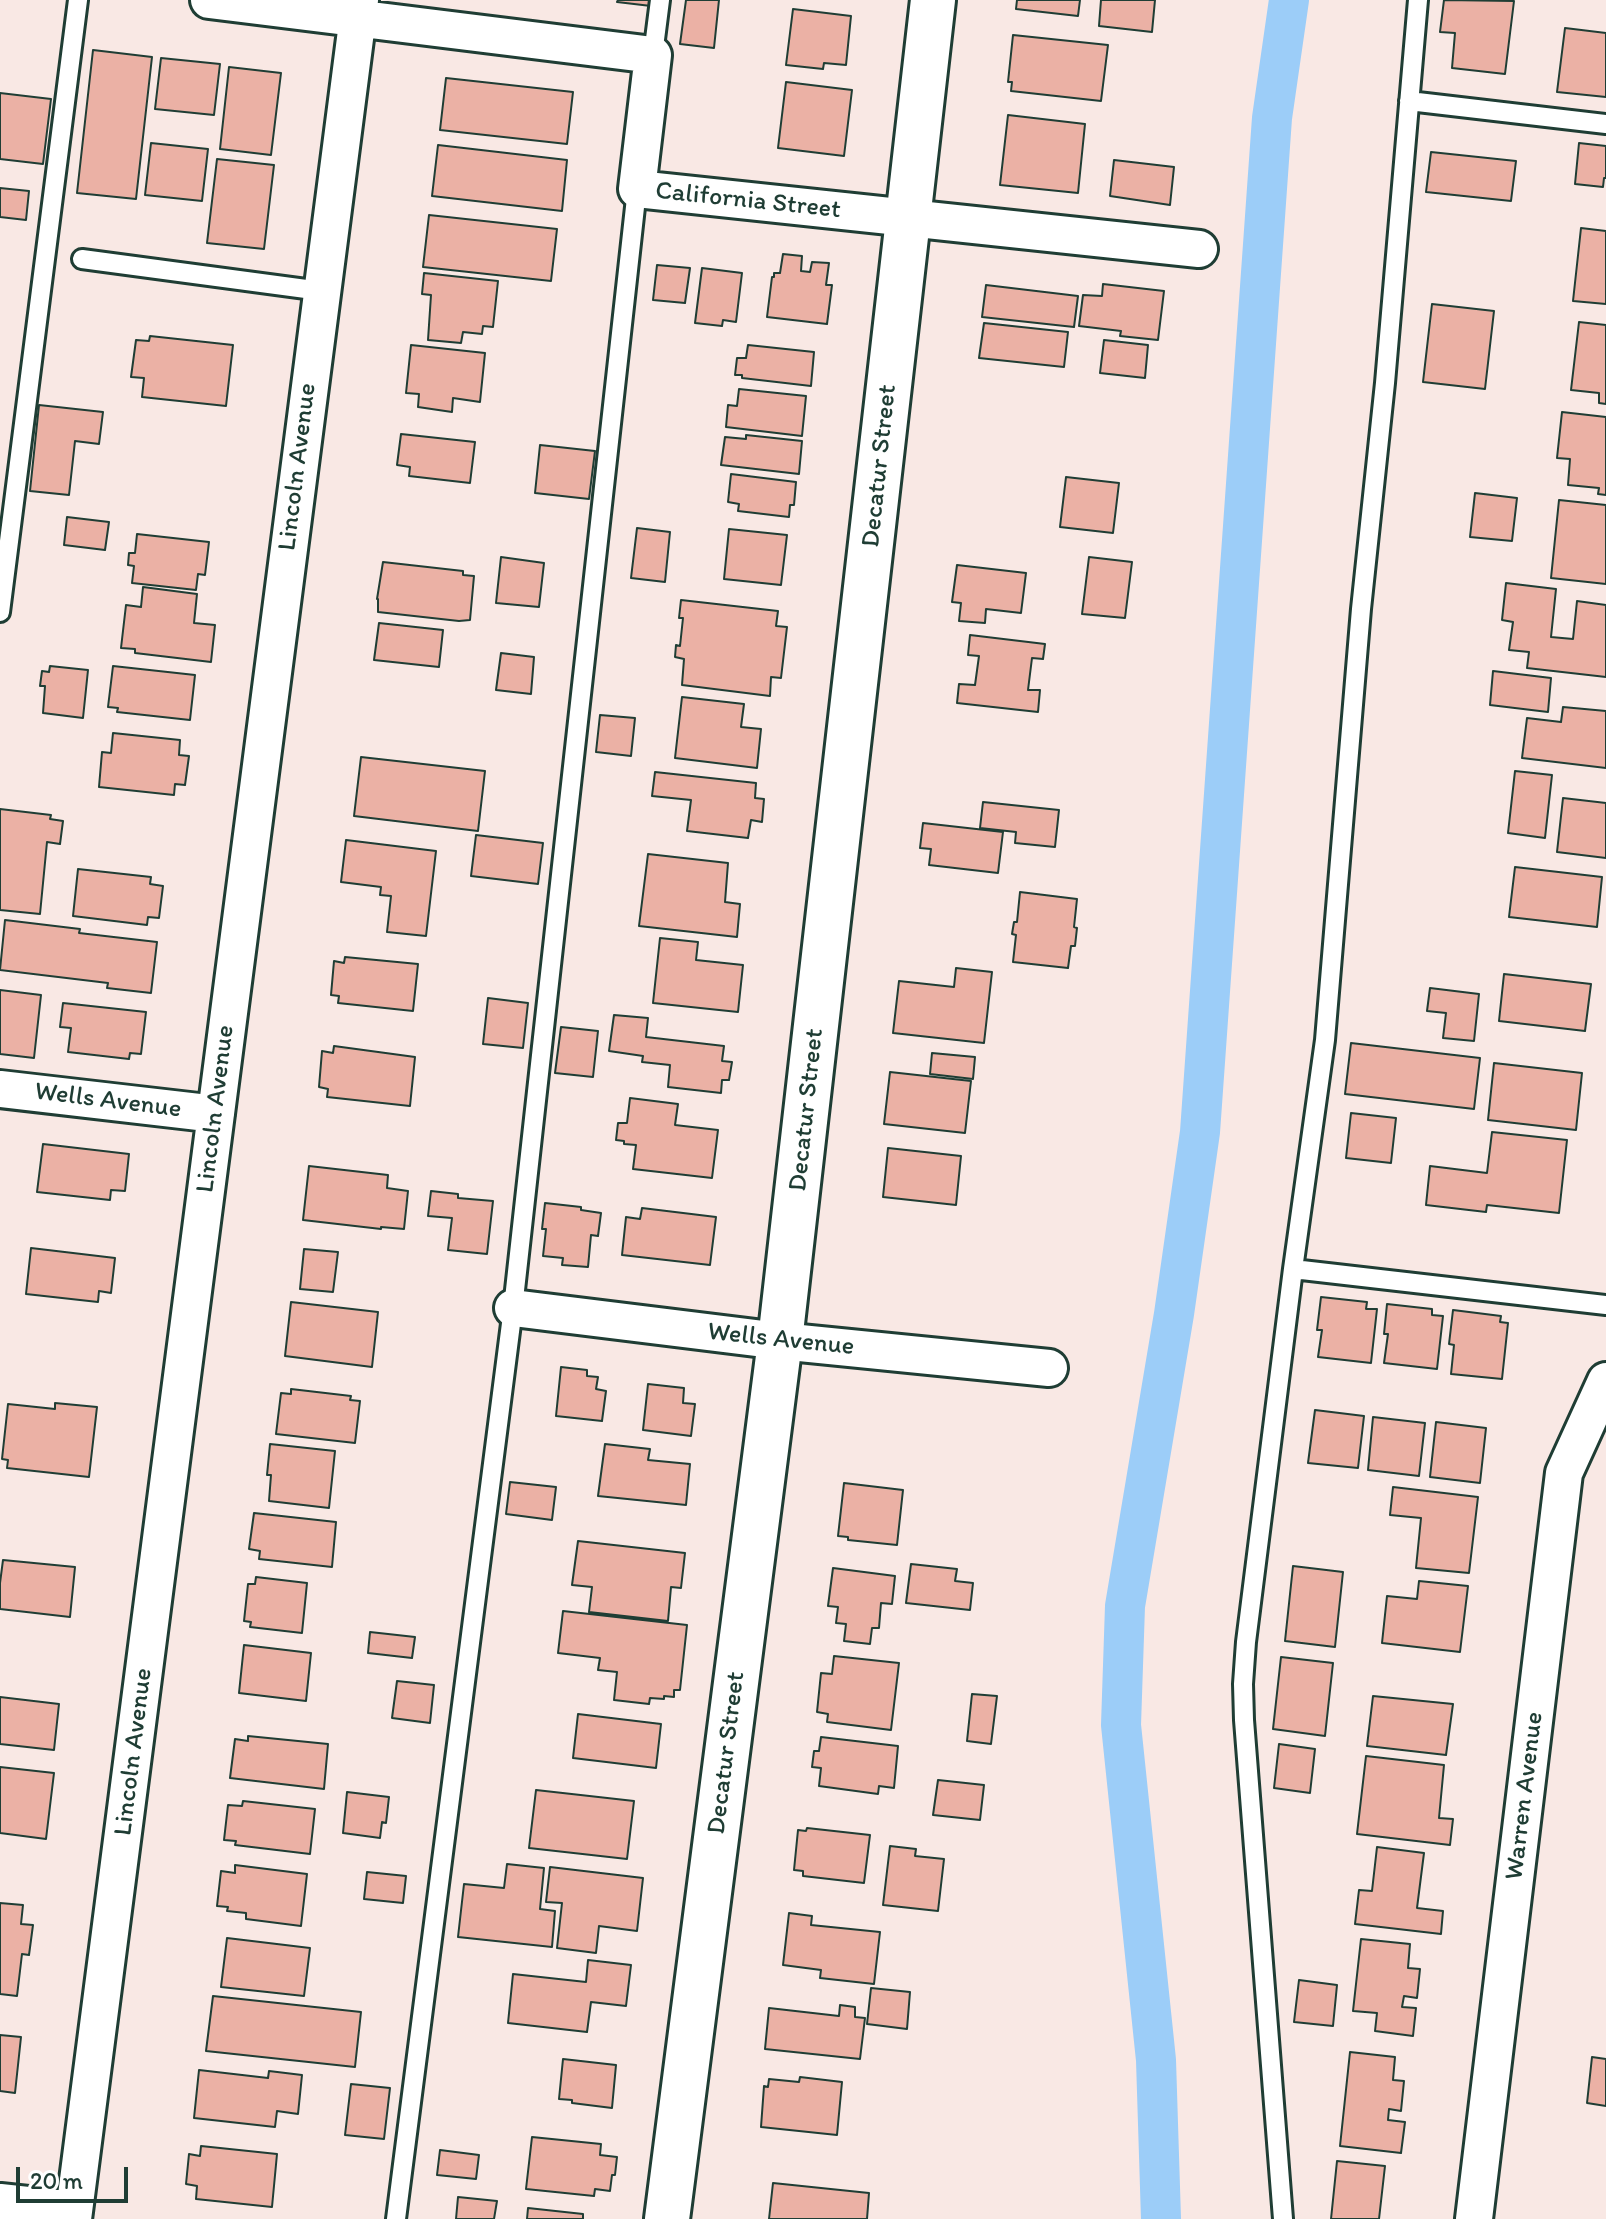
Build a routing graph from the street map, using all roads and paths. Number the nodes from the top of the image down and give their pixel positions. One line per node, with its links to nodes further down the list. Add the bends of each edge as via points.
1 (78, 0): 15 (lane)
2 (209, 0): 6 (street)
3 (660, 0): 7 (lane)
4 (933, 0): 11 (street, Decatur Street)
5 (1418, 0): 8 (lane)
6 (358, 8): 7 (street); 14 (street, Lincoln Avenue)
7 (653, 55): 10 (street, California Street)
8 (1409, 101): 9 (lane); 18 (lane, via 1325,1040)
9 (1606, 124)
10 (637, 189): 11 (street, California Street); 20 (lane)
11 (908, 217): 12 (street, California Street); 21 (street, Decatur Street)
12 (1199, 249)
13 (82, 259): 14 (lane)
14 (321, 291): 17 (street, Lincoln Avenue)
15 (0, 612)
16 (0, 1089): 17 (street, Wells Avenue)
17 (216, 1114): 25 (street, Lincoln Avenue)
18 (1293, 1269): 19 (lane); 28 (lane, via 1243,1684)
19 (1606, 1305)
20 (513, 1308): 21 (street, Wells Avenue); 26 (lane)
21 (780, 1341): 22 (street, Wells Avenue); 27 (street, Decatur Street)
22 (1049, 1368)
23 (1606, 1381): 29 (street, Warren Avenue, via 1564,1473)
24 (0, 2202): 25 (street)
25 (74, 2215)
26 (396, 2219)
27 (667, 2219)
28 (1283, 2219)
29 (1474, 2219)

